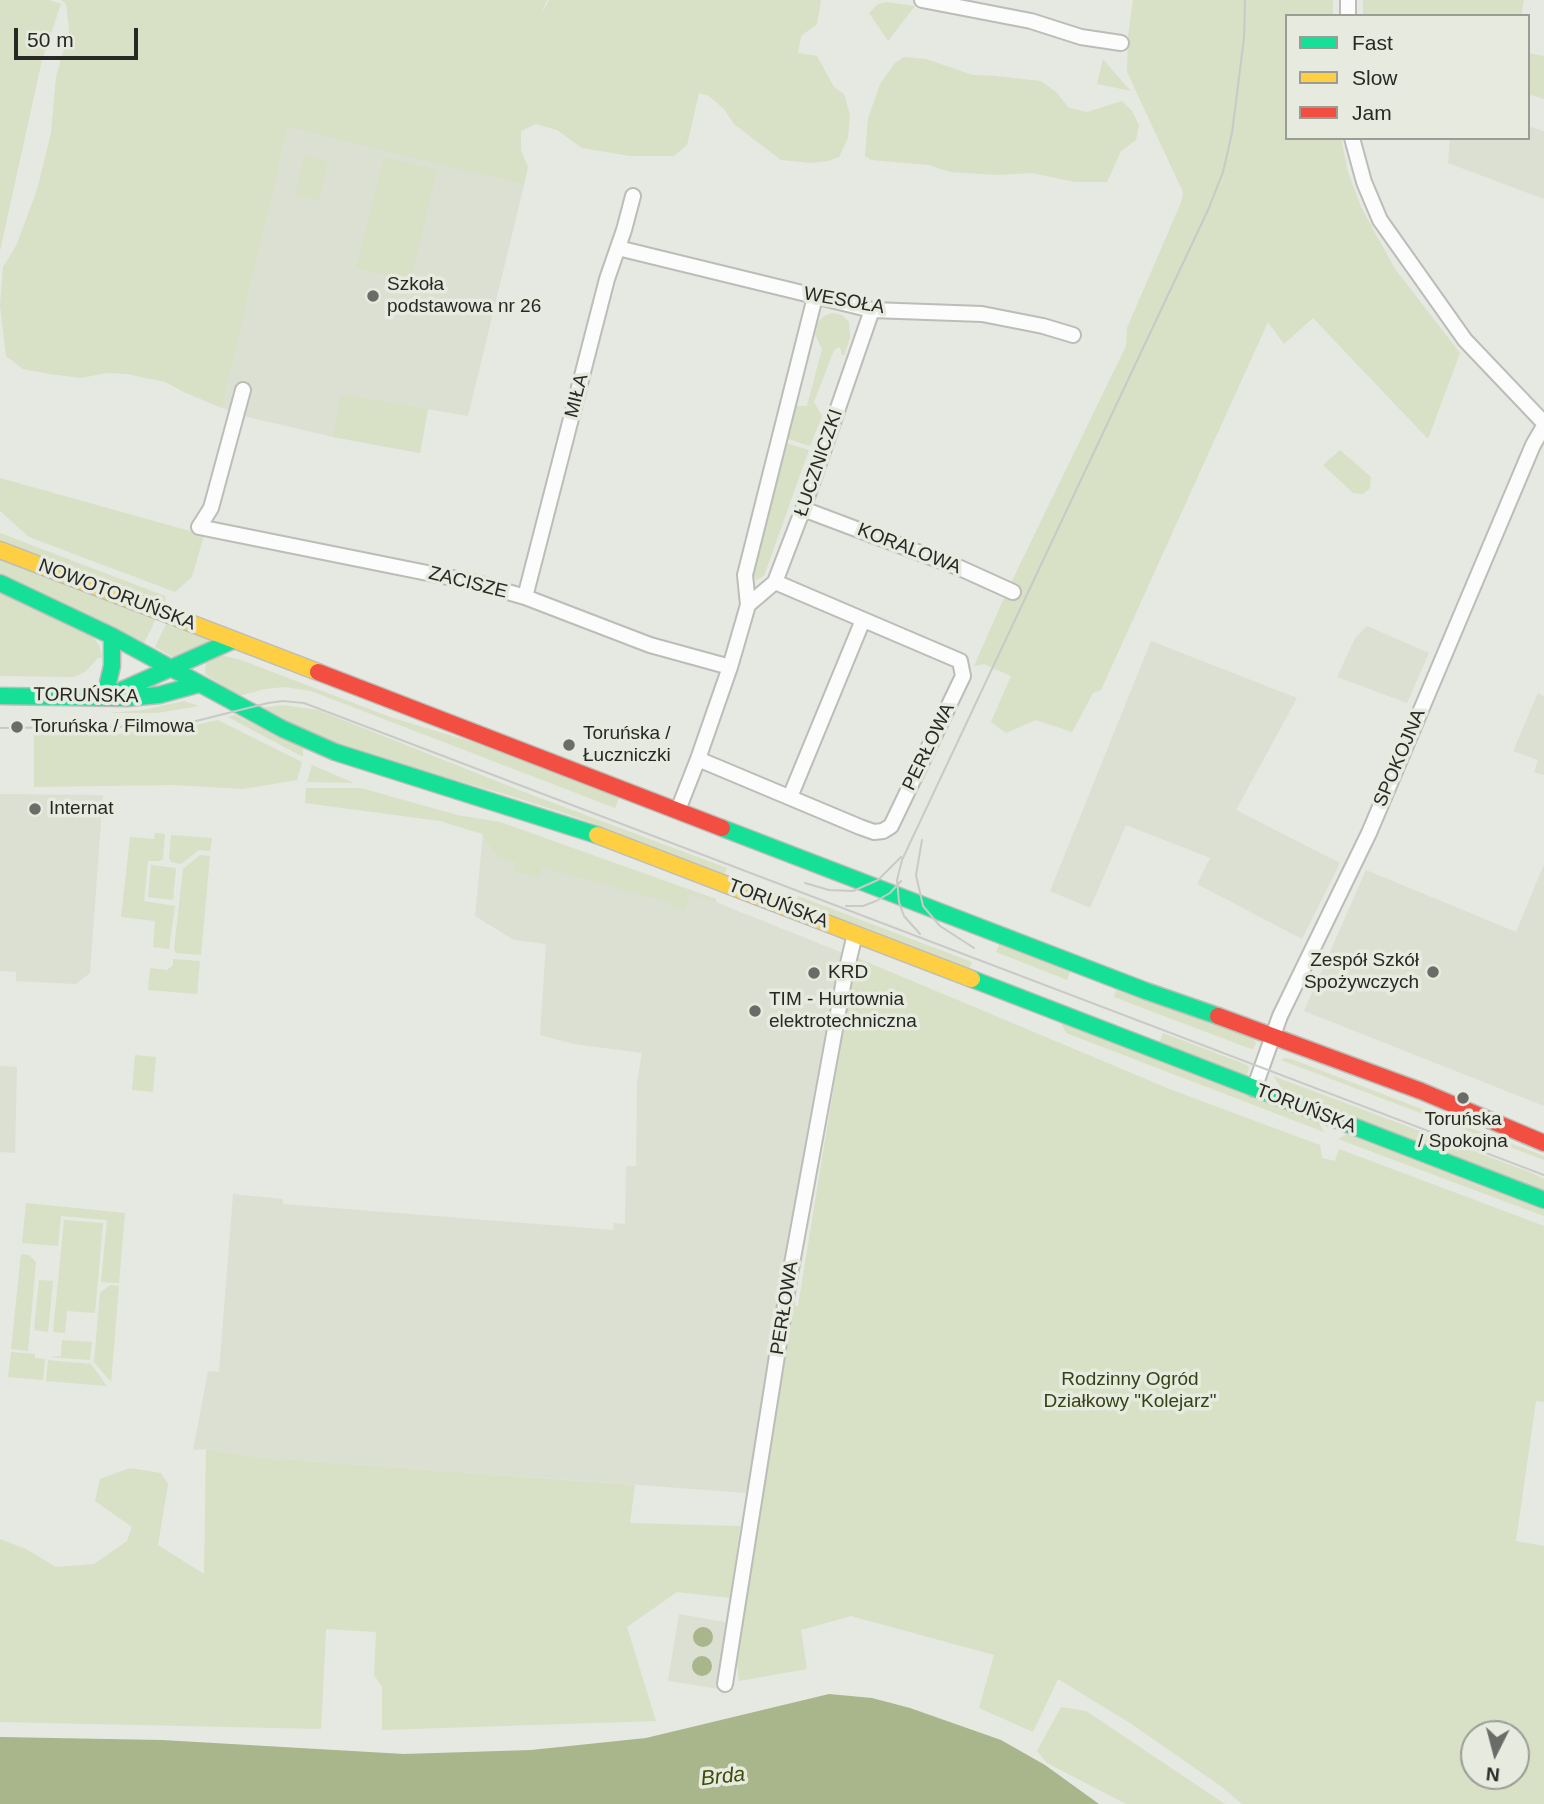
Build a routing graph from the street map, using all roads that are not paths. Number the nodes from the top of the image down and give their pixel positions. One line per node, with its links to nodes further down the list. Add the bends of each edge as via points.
1 (922, 0): 2 (street)
2 (950, 2): 3 (street)
3 (1121, 43)
4 (1353, 140): 11 (street, via 1380,220 1465,340)
5 (633, 196): 6 (street, MIŁA)
6 (618, 248): 7 (street, WESOŁA); 17 (street, MIŁA)
7 (815, 297): 8 (street, WESOŁA); 18 (street, ŁUCZNICZKI, via 745,575)
8 (873, 310): 9 (street, WESOŁA, via 982,314); 12 (street, ŁUCZNICZKI)
9 (1073, 335)
10 (243, 390): 17 (street, ZACISZE, via 211,508 199,527 477,583)
11 (1544, 424): 31 (street, SPOKOJNA, via 1369,833)
12 (803, 509): 14 (street, ŁUCZNICZKI); 16 (street, KORALOWA)
13 (0, 550): 21 (main road, NOWOTORUŃSKA)
14 (775, 582): 18 (street, ŁUCZNICZKI); 19 (street, PERŁOWA)
15 (0, 583): 20 (main road, NOWOTORUŃSKA)
16 (1013, 592)
17 (525, 597): 22 (street, ZACISZE, via 650,645)
18 (748, 605): 22 (street, ŁUCZNICZKI)
19 (863, 620): 28 (street); 28 (street, PERŁOWA, via 960,661 963,676 891,826 874,832)
20 (112, 636): 23 (main road, NOWOTORUŃSKA); 26 (main road, via 113,666)
21 (234, 640): 23 (main road); 29 (main road, NOWOTORUŃSKA)
22 (730, 667): 27 (street, ŁUCZNICZKI)
23 (172, 669): 24 (main road, NOWOTORUŃSKA); 26 (main road)
24 (200, 684): 26 (main road, TORUŃSKA, via 150,697); 30 (main road, TORUŃSKA, via 335,752 615,841)
25 (0, 696): 26 (main road, TORUŃSKA)
26 (105, 696)
27 (698, 759): 28 (street, PERŁOWA); 29 (street, ŁUCZNICZKI)
28 (790, 797)
29 (678, 810): 31 (main road, via 1146,991)
30 (855, 934): 32 (main road, TORUŃSKA); 35 (street, PERŁOWA, via 789,1280)
31 (1273, 1035): 32 (street, SPOKOJNA); 33 (main road)
32 (1254, 1088): 34 (main road, TORUŃSKA)
33 (1544, 1143)
34 (1544, 1200)
35 (725, 1684)

